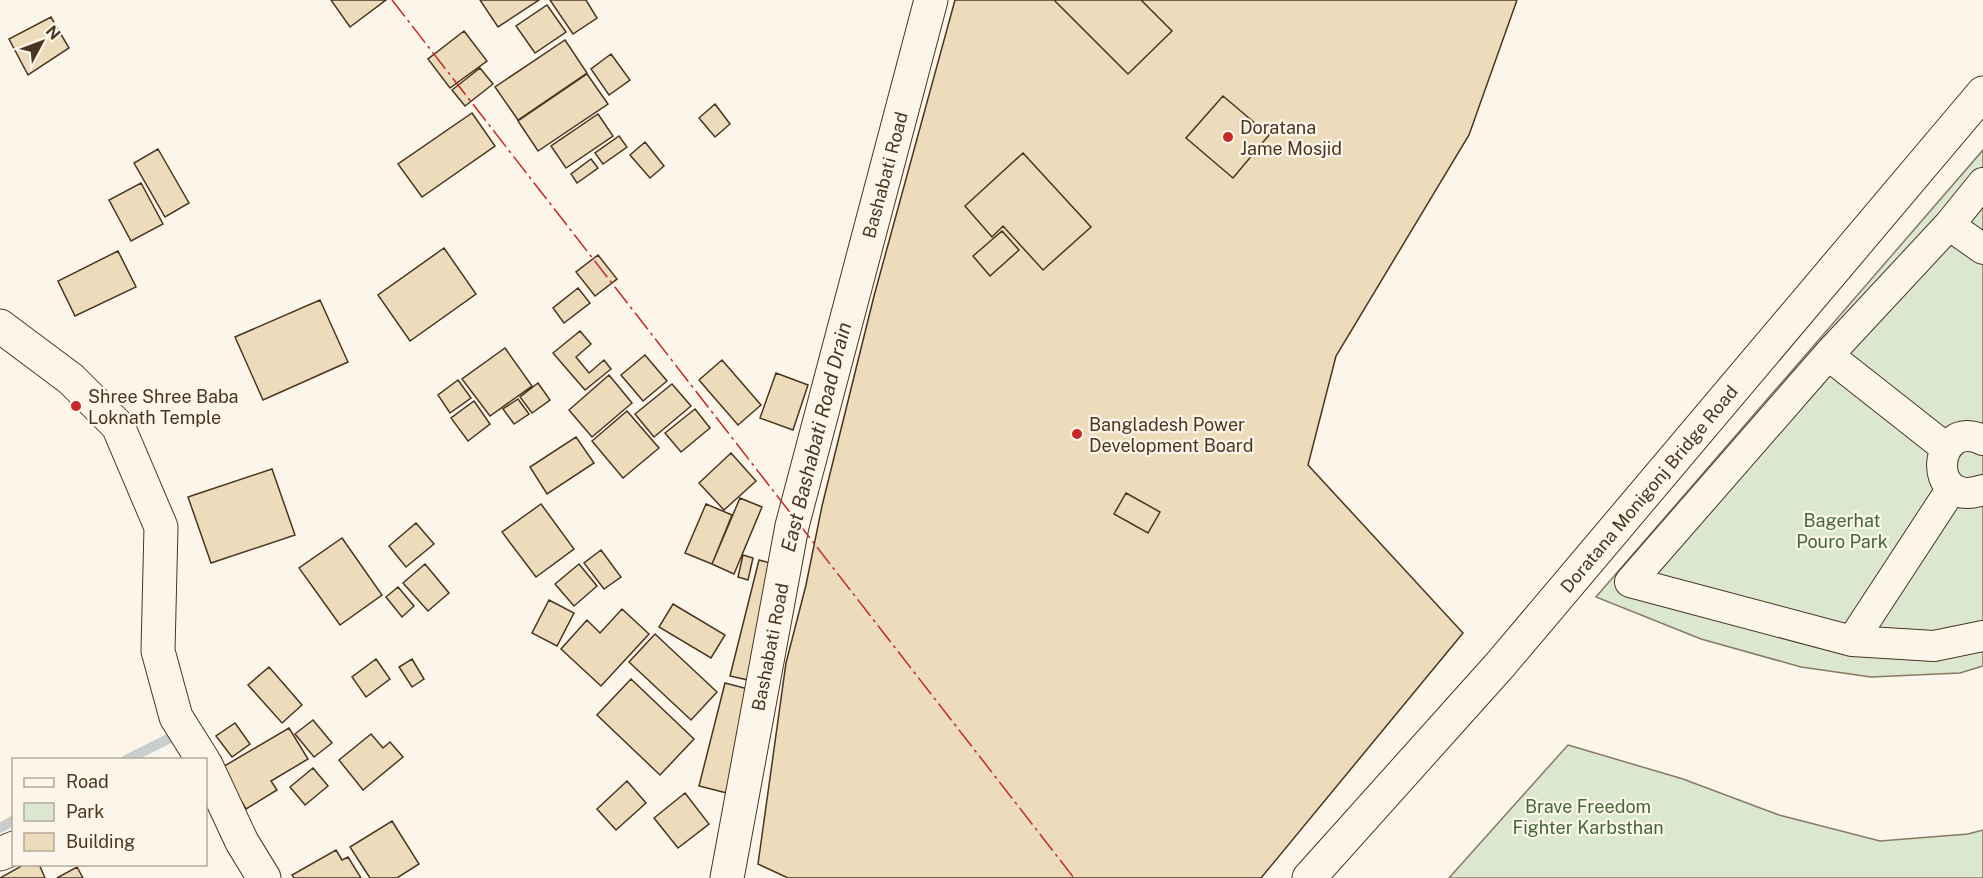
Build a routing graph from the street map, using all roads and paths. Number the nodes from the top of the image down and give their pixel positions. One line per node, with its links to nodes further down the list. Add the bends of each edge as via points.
1 (931, 0): 17 (street, Bashabati Road, via 792,526)
2 (1983, 93): 18 (street, Doratana Monigonj Bridge Road, via 1500,665)
3 (1983, 183): 4 (street)
4 (1949, 225): 5 (street); 7 (street)
5 (1983, 249)
6 (0, 326): 14 (street, via 71,379 118,426 161,527 158,651 176,717)
7 (1828, 355): 9 (street); 13 (street, via 1630,582)
8 (1983, 440): 9 (street, via 1966,436)
9 (1946, 448): 10 (street, via 1941,469)
10 (1952, 488): 11 (street, via 1962,493); 13 (street)
11 (1983, 490)
12 (1983, 636): 13 (street, via 1934,646)
13 (1852, 641)
14 (202, 758)
15 (207, 767): 16 (street)
16 (264, 878)
17 (727, 878)
18 (1309, 878)

